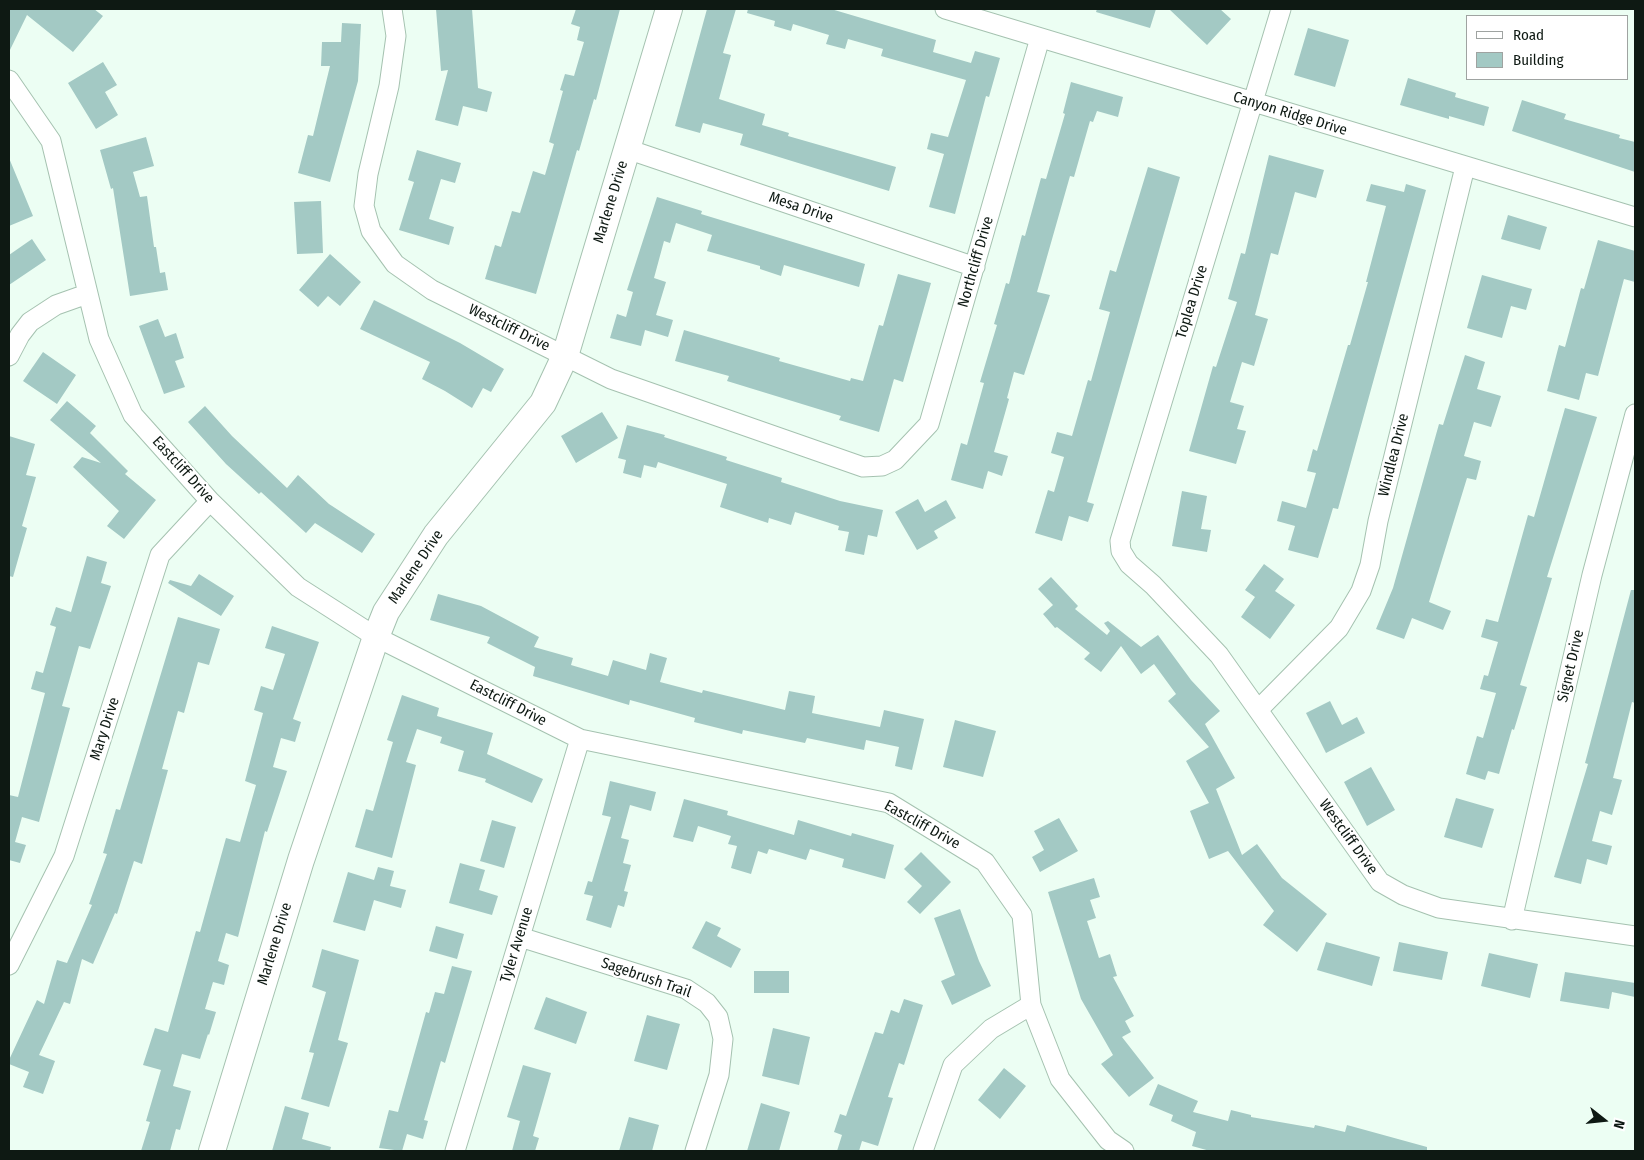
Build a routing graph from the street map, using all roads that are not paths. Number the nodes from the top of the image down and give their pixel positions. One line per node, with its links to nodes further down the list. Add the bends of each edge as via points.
1 (392, 9): 14 (street, Westcliff Drive, via 396,36 389,86 368,174 364,206 371,231 395,264 432,290)
2 (669, 9): 8 (street, Marlene Drive)
3 (945, 9): 5 (street, Canyon Ridge Drive)
4 (1282, 9): 7 (street, Toplea Drive)
5 (1040, 38): 7 (street, Canyon Ridge Drive); 11 (street, Northcliff Drive)
6 (9, 80): 12 (street, Eastcliff Drive, via 51,141)
7 (1253, 102): 9 (street, Canyon Ridge Drive); 18 (street, Toplea Drive, via 1120,541 1129,564)
8 (627, 149): 11 (street, Mesa Drive); 14 (street, Marlene Drive)
9 (1465, 167): 10 (street, Canyon Ridge Drive); 20 (street, Windlea Drive, via 1378,520 1370,565 1361,591 1339,628)
10 (1635, 216)
11 (975, 267): 16 (street, Northcliff Drive, via 929,424 894,460)
12 (87, 294): 13 (street, via 56,305 30,322); 17 (street, Eastcliff Drive, via 99,339 133,415)
13 (9, 356)
14 (565, 356): 16 (street, Westcliff Drive, via 611,379 863,467); 19 (street, Marlene Drive, via 543,403 436,535 386,612)
15 (1635, 414): 22 (street, Signet Drive, via 1592,575)
16 (882, 466)
17 (210, 500): 19 (street, Eastcliff Drive, via 298,587); 25 (street, Mary Drive, via 160,555 64,856)
18 (1153, 585): 20 (street, Westcliff Drive, via 1219,655)
19 (376, 636): 21 (street, Eastcliff Drive); 27 (street, Marlene Drive, via 301,860)
20 (1259, 708): 22 (street, Westcliff Drive, via 1380,882 1402,896 1439,908)
21 (580, 739): 24 (street, Tyler Avenue); 26 (street, Eastcliff Drive, via 889,803 985,862 990,869 1022,915)
22 (1512, 920): 23 (street, Westcliff Drive)
23 (1635, 936)
24 (520, 937): 28 (street, Tyler Avenue); 29 (street, Sagebrush Trail, via 686,989 707,1003 718,1017 724,1039 719,1075)
25 (9, 965)
26 (1032, 1005): 30 (street, via 991,1030 953,1064); 31 (street, Eastcliff Drive, via 1060,1079 1108,1140)
27 (212, 1151)
28 (455, 1151)
29 (695, 1151)
30 (923, 1151)
31 (1124, 1151)

